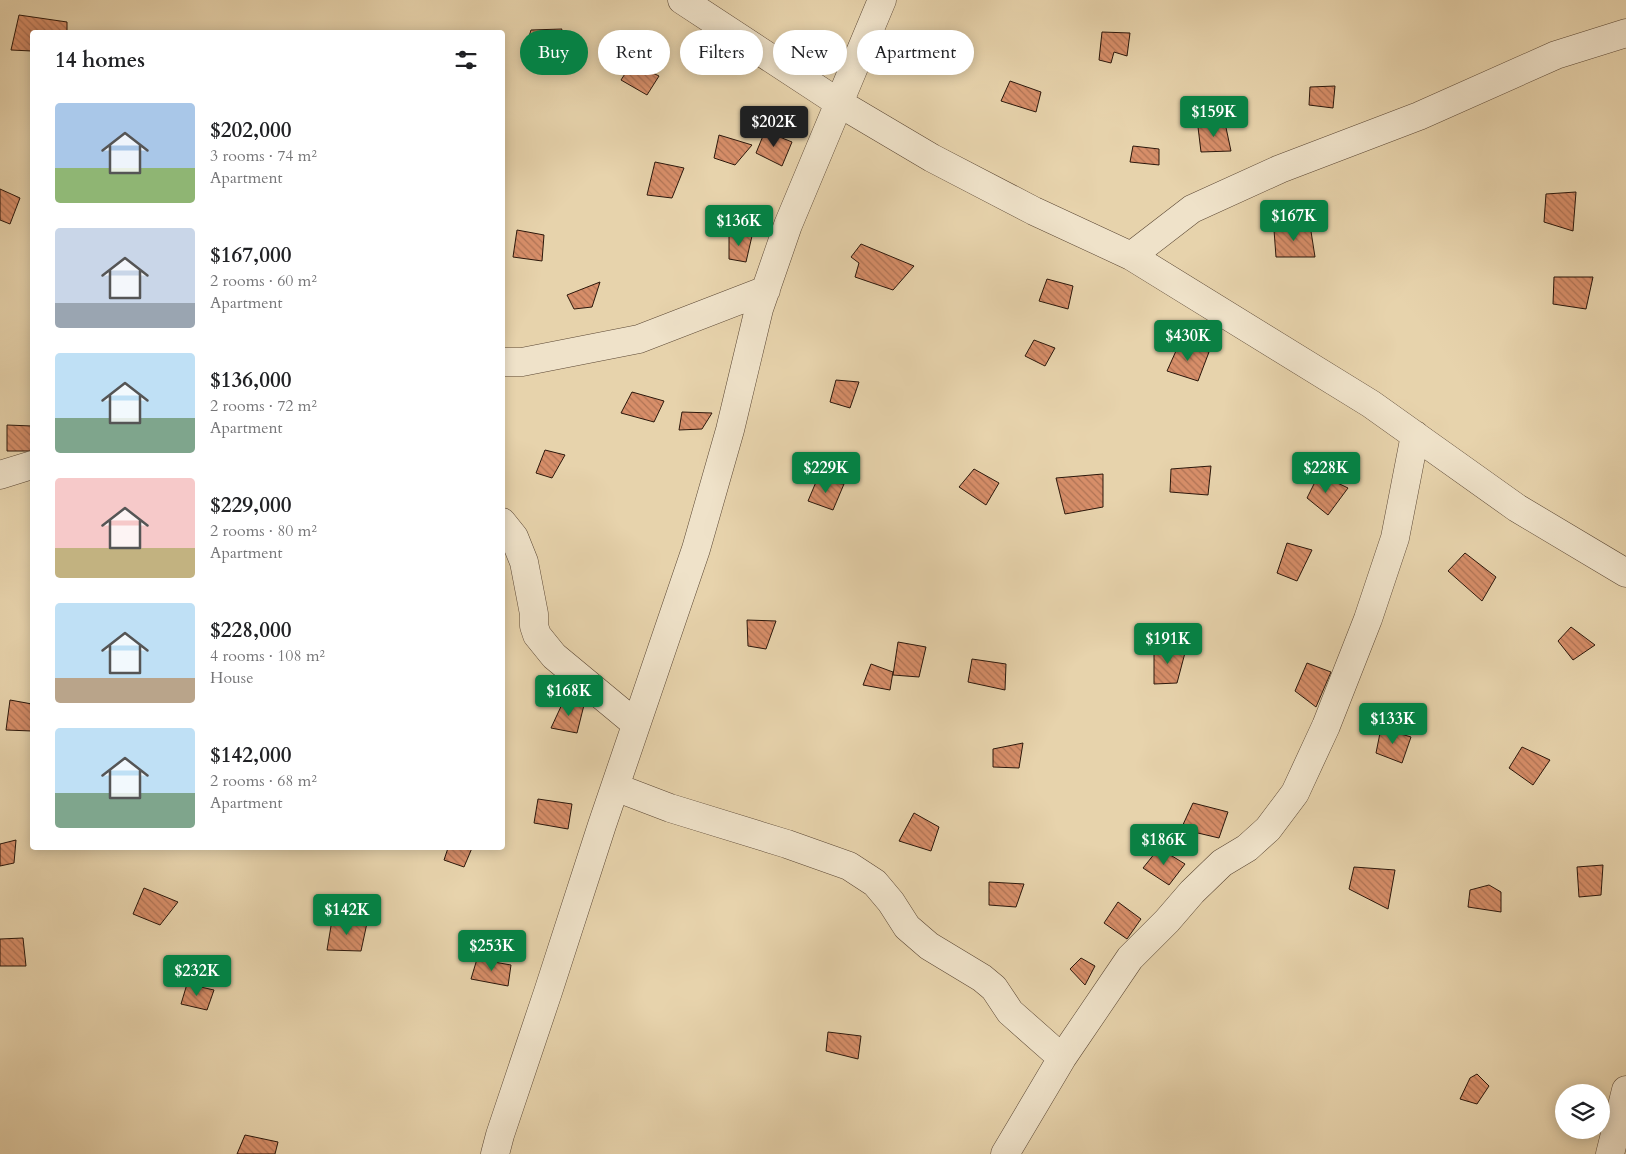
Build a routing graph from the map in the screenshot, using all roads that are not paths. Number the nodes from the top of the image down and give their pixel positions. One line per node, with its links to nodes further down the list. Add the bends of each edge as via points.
1 (682, 0): 4 (street)
2 (882, 0): 4 (street)
3 (1626, 33): 5 (street, via 1556,55 1419,116 1280,169 1192,209)
4 (839, 103): 5 (street, via 932,158); 6 (street, via 788,225)
5 (1131, 256): 8 (street, via 1371,404)
6 (766, 290): 7 (street, via 639,339 522,362); 13 (street, via 696,549)
7 (505, 362)
8 (1415, 435): 12 (street, via 1516,508); 15 (street, via 1395,538 1368,619 1326,726 1295,793 1268,829 1247,848 1222,863 1130,958)
9 (30, 466): 10 (street)
10 (0, 475)
11 (505, 526): 13 (street, via 514,537 524,562 537,635 554,656)
12 (1626, 573)
13 (636, 724): 14 (street)
14 (615, 787): 15 (street, via 849,866 876,883 907,927 929,946 994,988 1010,1012); 17 (street)
15 (1062, 1058): 18 (street)
16 (1626, 1090): 19 (street)
17 (495, 1154)
18 (1005, 1154)
19 (1610, 1154)

